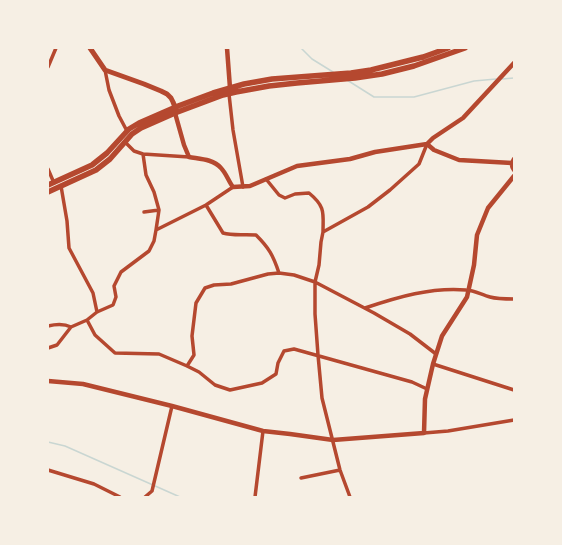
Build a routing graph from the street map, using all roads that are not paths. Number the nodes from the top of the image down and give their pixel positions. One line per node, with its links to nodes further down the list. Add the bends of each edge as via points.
1 (56, 48): 7 (street)
2 (90, 48): 8 (main road)
3 (227, 48): 9 (street)
4 (448, 48): 9 (main road, via 371,70 272,78)
5 (465, 48): 9 (main road, via 437,59 382,74)
6 (514, 63): 13 (street, via 463,118)
7 (48, 67)
8 (106, 70): 10 (main road, via 167,94); 11 (street, via 108,90)
9 (229, 92): 10 (main road); 25 (street)
10 (175, 110): 11 (main road, via 139,123); 12 (main road, via 141,128); 15 (street)
11 (127, 132): 21 (main road, via 107,153 92,164)
12 (125, 142): 14 (street, via 134,151); 23 (main road, via 99,167)
13 (427, 144): 16 (street, via 434,150 459,160); 20 (street, via 297,166); 31 (street, via 419,164 390,190 368,207)
14 (142, 154): 15 (street); 28 (street, via 146,175)
15 (189, 157): 24 (street, via 208,160 221,168)
16 (513, 161): 18 (street)
17 (48, 169): 21 (street)
18 (514, 170)
19 (514, 176): 34 (street, via 488,208 477,235)
20 (266, 179): 25 (street); 31 (street, via 279,195 285,198 309,193 316,198 323,210)
21 (54, 183): 22 (main road)
22 (48, 185)
23 (61, 186): 26 (main road); 37 (street, via 69,248 93,294)
24 (233, 187): 25 (street); 27 (street)
25 (243, 187)
26 (48, 192)
27 (206, 205): 30 (street); 32 (street, via 223,233 256,235 274,256)
28 (159, 210): 29 (street); 30 (street)
29 (144, 212)
30 (156, 230): 37 (street, via 149,251 120,272 114,286 116,297 113,305)
31 (323, 232): 33 (street)
32 (279, 273): 33 (street, via 294,274); 45 (street, via 205,288 196,303 192,336 194,355)
33 (315, 282): 36 (street); 43 (street)
34 (469, 290): 35 (street, via 491,297); 36 (street, via 429,291); 42 (street, via 442,336)
35 (514, 299)
36 (365, 308): 42 (street, via 410,334)
37 (97, 312): 38 (street)
38 (87, 320): 40 (street); 45 (street, via 95,335 115,353 159,354)
39 (48, 326): 40 (street, via 66,324)
40 (71, 327): 41 (street, via 57,345)
41 (48, 348)
42 (436, 354): 44 (street)
43 (318, 355): 45 (street, via 294,348 284,351 276,374 262,383 230,390 215,385); 47 (street, via 412,382); 53 (street, via 322,398)
44 (433, 364): 47 (street); 48 (street)
45 (187, 366)
46 (48, 381): 49 (street, via 83,384)
47 (427, 389): 52 (street, via 424,399)
48 (514, 390)
49 (172, 406): 51 (street); 58 (street, via 152,491)
50 (514, 420): 52 (street, via 448,432)
51 (264, 430): 53 (street); 59 (street)
52 (424, 433): 53 (street)
53 (333, 440): 55 (street)
54 (48, 470): 57 (street, via 94,484)
55 (340, 470): 56 (street); 60 (street)
56 (301, 478)
57 (120, 497)
58 (145, 497)
59 (255, 497)
60 (350, 497)

